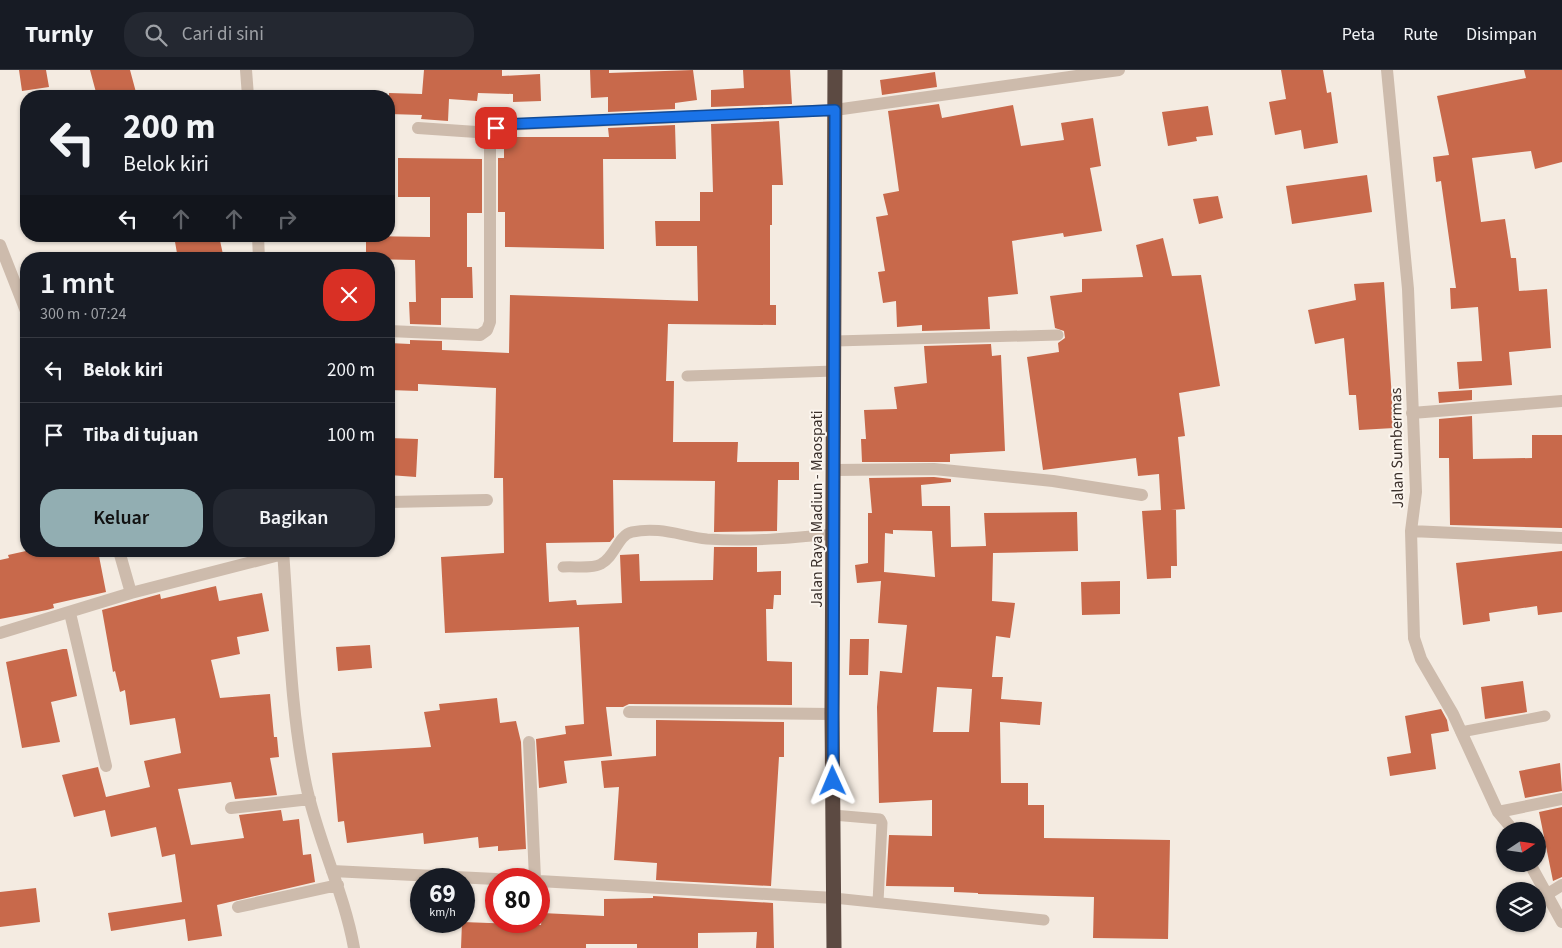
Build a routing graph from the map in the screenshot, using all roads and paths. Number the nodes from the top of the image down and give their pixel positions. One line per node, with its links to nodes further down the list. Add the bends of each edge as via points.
1 (246, 70): 5 (street)
2 (835, 70): 6 (highway, Jalan Raya Madiun - Maospati)
3 (1119, 70): 6 (street)
4 (1387, 70): 17 (street, Jalan Sumbermas, via 1408,289)
5 (248, 90)
6 (835, 110): 8 (street, via 511,124 502,125); 13 (highway, Jalan Raya Madiun - Maospati)
7 (418, 128): 8 (street)
8 (491, 133): 11 (street, via 490,322 487,330 480,335)
9 (0, 245): 10 (street)
10 (20, 296)
11 (395, 331)
12 (1058, 334): 13 (lane)
13 (835, 342): 14 (highway, Jalan Raya Madiun - Maospati)
14 (834, 371): 15 (lane); 18 (highway, Jalan Raya Madiun - Maospati)
15 (687, 376)
16 (1562, 401): 17 (street)
17 (1412, 413): 22 (street, Jalan Sumbermas, via 1416,492)
18 (834, 470): 19 (street, via 934,469 1053,481); 23 (highway, Jalan Raya Madiun - Maospati)
19 (1142, 495)
20 (487, 500): 21 (street)
21 (395, 502)
22 (1411, 532): 24 (street); 35 (street, Jalan Sumbermas, via 1416,649)
23 (834, 534): 28 (lane, via 765,540 707,538 657,529 629,532 620,541 614,555 600,565); 33 (highway, Jalan Raya Madiun - Maospati)
24 (1562, 538)
25 (121, 557): 29 (street)
26 (268, 557): 29 (street)
27 (283, 557): 38 (street, via 293,694)
28 (563, 566)
29 (131, 593): 30 (street)
30 (70, 613): 31 (street); 37 (street)
31 (0, 633)
32 (629, 712): 33 (street)
33 (832, 714): 42 (highway, Jalan Raya Madiun - Maospati)
34 (1545, 716): 35 (lane)
35 (1462, 732): 41 (street, Jalan Sumbermas)
36 (529, 742): 44 (street)
37 (106, 766)
38 (310, 799): 40 (street); 45 (street)
39 (1562, 799): 41 (street)
40 (231, 808)
41 (1498, 812): 43 (street, Jalan Sumbermas)
42 (833, 815): 51 (highway, Jalan Raya Madiun - Maospati); 52 (lane, via 880,819)
43 (1506, 822)
44 (535, 868)
45 (332, 871): 46 (street); 48 (street)
46 (485, 878)
47 (550, 883): 51 (street)
48 (338, 885): 53 (street); 56 (street)
49 (1562, 885): 50 (street)
50 (1546, 895): 55 (street)
51 (834, 898): 52 (lane); 57 (highway, Jalan Raya Madiun - Maospati)
52 (878, 902): 54 (lane)
53 (238, 907)
54 (1044, 920)
55 (1562, 922)
56 (354, 948)
57 (834, 948)

